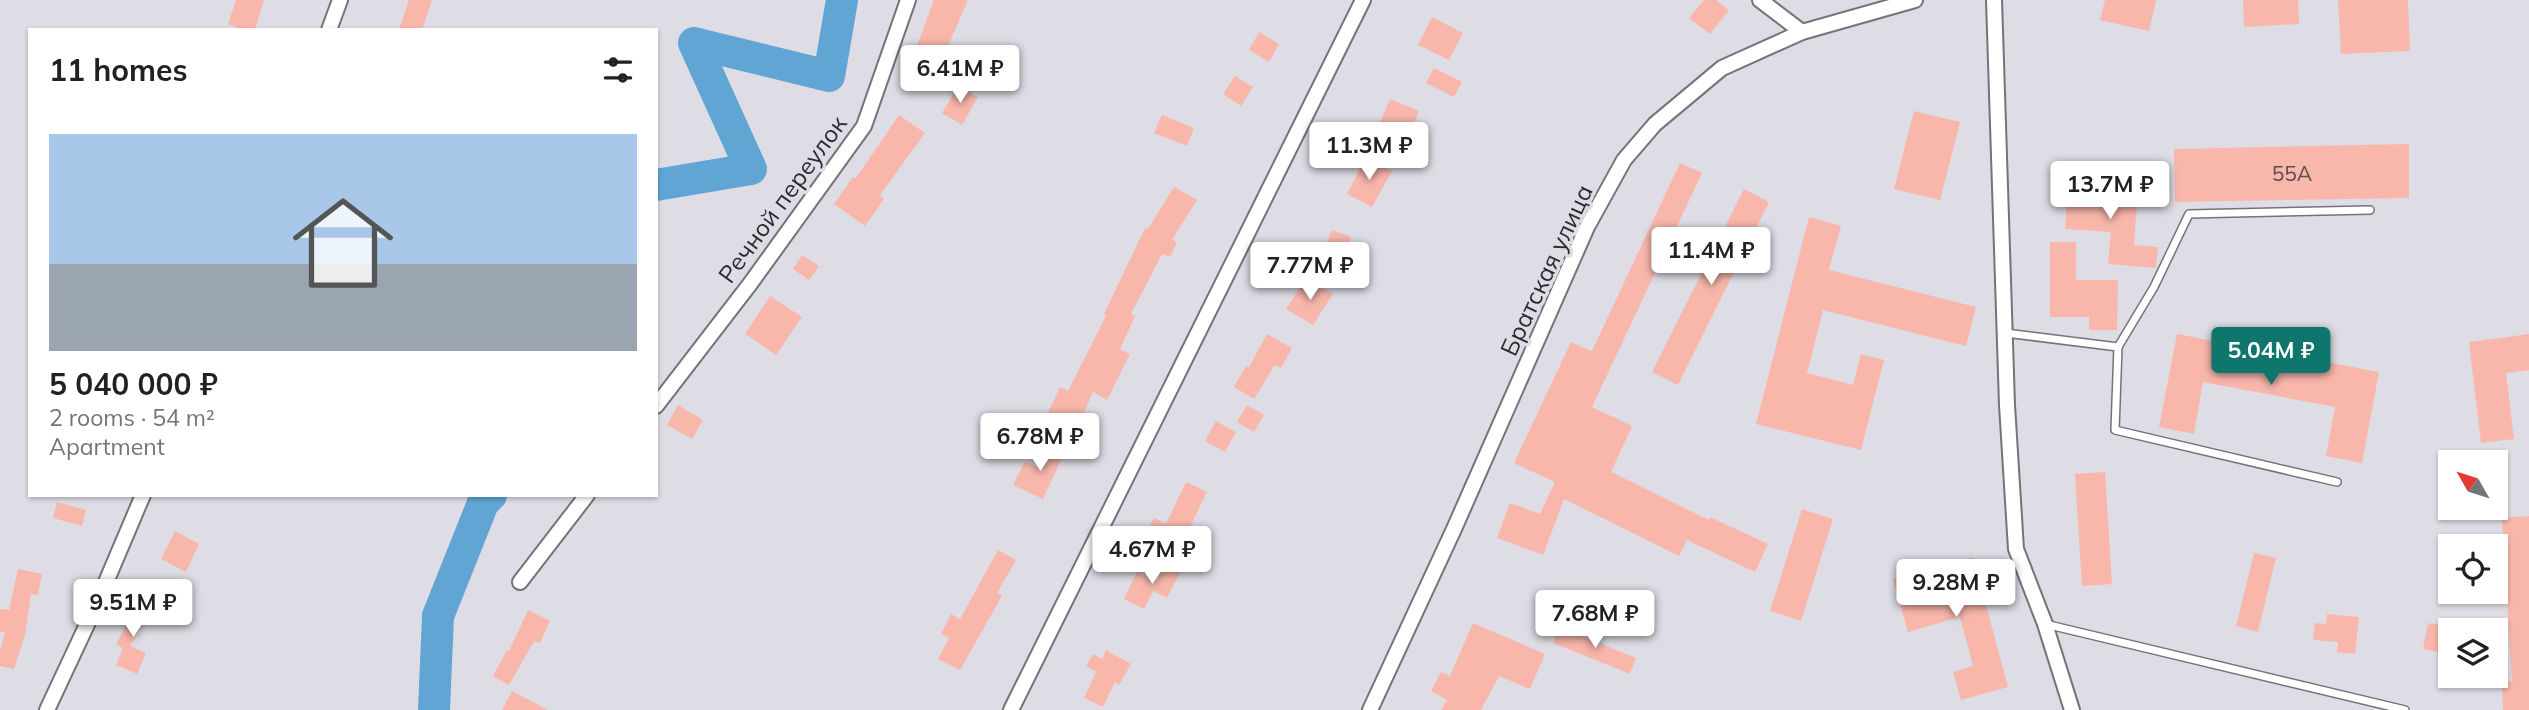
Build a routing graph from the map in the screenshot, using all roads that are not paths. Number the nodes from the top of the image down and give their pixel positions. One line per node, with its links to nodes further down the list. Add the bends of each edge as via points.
1 (340, 0): 7 (street)
2 (908, 0): 12 (street, Речной переулок, via 864,126)
3 (1363, 0): 19 (street)
4 (1760, 0): 8 (street)
5 (1915, 0): 8 (street, Братская улица)
6 (1994, 0): 10 (street)
7 (330, 28)
8 (1802, 32): 20 (street, Братская улица, via 1722,68 1654,124 1625,160 1587,226)
9 (2370, 210): 11 (lane, via 2189,214 2154,287)
10 (2005, 333): 11 (lane); 17 (street, via 2016,550)
11 (2118, 347): 13 (lane, via 2115,430)
12 (658, 403)
13 (2337, 482)
14 (142, 497): 18 (street)
15 (585, 497): 16 (street)
16 (520, 582)
17 (2045, 624): 21 (street); 22 (lane)
18 (47, 710)
19 (1011, 710)
20 (1370, 710)
21 (2073, 710)
22 (2404, 710)

